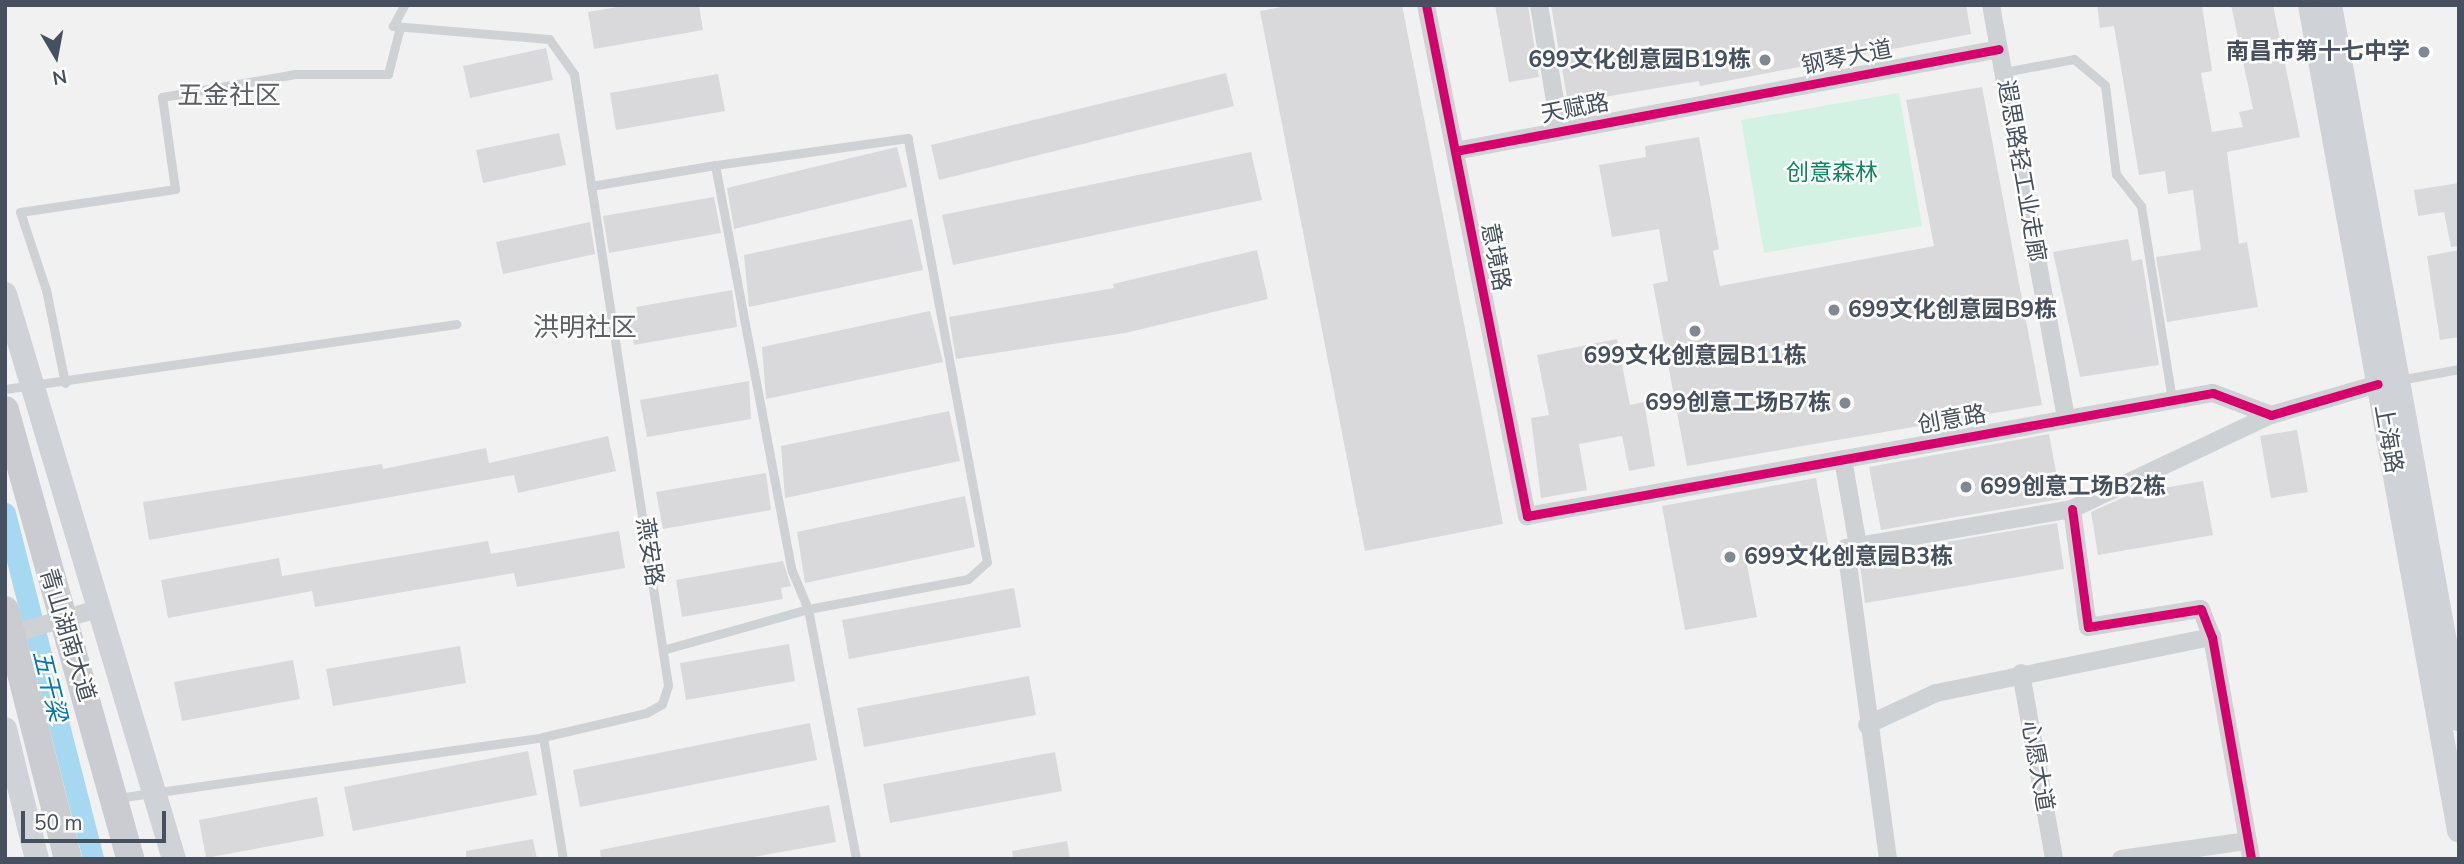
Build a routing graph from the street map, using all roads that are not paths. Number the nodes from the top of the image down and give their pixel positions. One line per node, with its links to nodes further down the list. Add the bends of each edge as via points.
1 (404, 5): 7 (lane, via 393,26)
2 (1426, 5): 12 (street, 意境路)
3 (1539, 5): 11 (street)
4 (1991, 5): 8 (street, 遐思路轻工业走廊)
5 (2310, 5): 18 (main road, 上海路)
6 (2330, 5): 18 (main road, 上海路)
7 (400, 27): 14 (lane, 燕安路, via 549,39 574,74); 19 (lane, via 388,74 295,74 162,97 175,189 20,212 46,290)
8 (1999, 49): 9 (street, 遐思路轻工业走廊); 10 (street, 钢琴大道)
9 (2004, 72): 22 (lane, via 2074,59 2105,85 2116,174 2141,206); 25 (street, 遐思路轻工业走廊)
10 (1702, 105): 11 (street, 天赋路)
11 (1560, 131): 12 (street, 天赋路)
12 (1455, 151): 28 (street, 意境路)
13 (715, 166): 14 (lane); 31 (lane, via 792,571); 31 (lane, via 908,138 987,562 968,579)
14 (592, 186): 35 (lane, 燕安路)
15 (5, 294): 20 (main road)
16 (456, 324): 19 (lane)
17 (2459, 369): 18 (lane)
18 (2388, 382): 24 (street); 37 (main road, 上海路); 43 (main road, 上海路)
19 (65, 383): 20 (lane)
20 (32, 388): 21 (lane); 30 (main road)
21 (5, 389)
22 (2172, 400): 24 (street, 创意路, via 2213,393); 25 (street, 创意路)
23 (5, 410): 32 (main road, 青山湖南大道)
24 (2271, 415): 27 (street)
25 (2066, 419): 26 (street, 创意路)
26 (1843, 459): 28 (street, 创意路); 29 (street)
27 (2072, 509): 29 (street); 34 (street, via 2088,627 2201,610)
28 (1527, 516)
29 (1858, 546): 38 (street, via 1846,548)
30 (98, 609): 32 (street); 41 (main road)
31 (808, 609): 35 (lane); 50 (lane)
32 (61, 620): 33 (street); 42 (main road, 青山湖南大道)
33 (7, 627): 46 (main road)
34 (2212, 637): 36 (street); 44 (street)
35 (666, 649): 40 (lane, 燕安路, via 668,685 662,704)
36 (2021, 673): 38 (street, via 1936,693); 52 (street, 心愿大道)
37 (2459, 719)
38 (1867, 725): 51 (street)
39 (5, 729): 45 (main road)
40 (543, 737): 41 (lane, 燕安路); 49 (lane)
41 (155, 789): 42 (lane, 燕安路); 48 (main road)
42 (117, 798): 47 (main road, 青山湖南大道)
43 (2459, 831)
44 (2249, 850): 53 (street)
45 (37, 859)
46 (68, 859)
47 (130, 859)
48 (174, 859)
49 (563, 859)
50 (856, 859)
51 (1888, 859)
52 (2054, 859)
53 (2121, 859)

